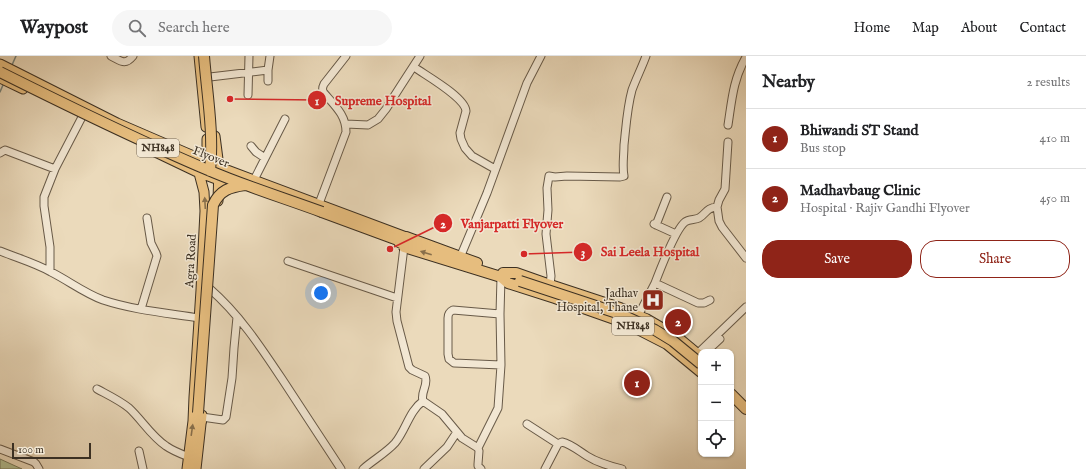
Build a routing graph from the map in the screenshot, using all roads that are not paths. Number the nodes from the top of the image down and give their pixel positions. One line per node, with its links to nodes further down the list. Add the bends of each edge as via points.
1 (111, 56): 2 (street, via 125,62)
2 (133, 56)
3 (199, 56): 30 (main road, via 207,141)
4 (204, 56): 32 (highway, bridge)
5 (209, 56): 18 (main road, Agra Road)
6 (249, 56): 17 (street)
7 (270, 56): 15 (street)
8 (346, 56): 24 (street, via 324,84 323,91 344,117)
9 (420, 56): 14 (street)
10 (541, 56): 33 (street, via 527,84)
11 (646, 56): 51 (street, via 632,91 625,130 624,176 549,176 546,234)
12 (746, 57): 25 (street, via 733,88)
13 (0, 64): 30 (main road, via 117,123)
14 (414, 67): 24 (street, via 378,119 368,125); 33 (street, via 463,103 466,110 460,139 472,156)
15 (268, 70): 17 (street); 20 (street)
16 (0, 72): 32 (highway, Flyover / NH848, bridge, via 179,158)
17 (249, 72): 18 (street); 21 (street)
18 (210, 77): 32 (main road, Agra Road, via 216,144)
19 (0, 78): 22 (main road)
20 (268, 81)
21 (248, 95)
22 (82, 117): 31 (street); 34 (main road)
23 (285, 119): 29 (street)
24 (346, 124): 38 (street, via 344,139)
25 (728, 125)
26 (728, 142): 39 (street, via 725,190)
27 (251, 146): 29 (street)
28 (0, 152): 31 (street, via 5,150)
29 (266, 158): 36 (street)
30 (203, 160): 32 (main road); 34 (main road)
31 (56, 169): 48 (street, via 46,190 44,203 50,242)
32 (214, 169): 35 (main road, Agra Road); 36 (highway, Flyover / NH848, bridge)
33 (496, 169): 46 (street)
34 (199, 173): 35 (main road); 52 (main road, Agra Road, one-way to 34, via 204,192)
35 (218, 180): 40 (main road); 52 (main road, Agra Road, via 218,201)
36 (251, 183): 38 (main road); 43 (highway, Flyover / NH848, bridge); 77 (highway, bridge, via 224,190 213,205)
37 (667, 197): 42 (street, via 655,225)
38 (319, 205): 40 (street); 43 (main road)
39 (717, 207): 42 (street, via 709,208 697,219 685,222); 45 (street, via 719,221)
40 (316, 215): 43 (main road)
41 (147, 218): 57 (street, via 151,243 157,256)
42 (676, 234): 50 (street)
43 (402, 242): 46 (highway, NH848); 53 (street)
44 (0, 251): 48 (street)
45 (746, 258)
46 (459, 260): 49 (highway, NH848)
47 (288, 261): 53 (street)
48 (50, 271): 57 (street, via 100,299)
49 (506, 276): 51 (highway, NH848, via 516,273); 58 (highway, NH848, via 508,283); 59 (street); 66 (highway, bridge, via 620,314 655,330)
50 (655, 283): 55 (street, via 698,303); 61 (street)
51 (550, 285): 54 (highway, NH848)
52 (206, 290): 62 (street, via 223,300); 63 (main road, Agra Road); 77 (main road, Agra Road, via 204,390)
53 (397, 298): 73 (street, via 396,316 409,367 427,379 422,393)
54 (589, 298): 58 (street); 61 (highway, NH848)
55 (710, 300)
56 (746, 307): 64 (street)
57 (142, 309): 63 (street)
58 (586, 309): 67 (highway, NH848, via 626,323)
59 (500, 314): 69 (street); 69 (street, via 453,310 448,314 448,347 449,359 454,363)
60 (746, 314): 65 (street)
61 (638, 316): 68 (highway, NH848, via 677,337)
62 (237, 317): 77 (street, via 226,417 223,420); 91 (street, via 267,356)
63 (199, 318): 85 (main road, Agra Road, one-way to 63)
64 (709, 349)
65 (711, 349)
66 (698, 360)
67 (698, 360)
68 (698, 360)
69 (501, 366): 82 (street, via 498,408)
70 (97, 389): 85 (street, via 128,408 166,447)
71 (734, 389): 74 (highway)
72 (734, 397): 76 (highway)
73 (423, 401): 80 (street, via 442,414); 92 (street, via 417,405 393,444)
74 (746, 401)
75 (734, 405): 78 (highway)
76 (746, 409)
77 (200, 417): 90 (main road, Agra Road)
78 (746, 417)
79 (527, 424): 81 (street)
80 (457, 432): 82 (street); 93 (street, via 447,447)
81 (558, 444): 94 (street); 95 (street, via 565,443 600,463)
82 (478, 448): 86 (street)
83 (0, 449): 87 (street, via 34,462)
84 (139, 451): 88 (street)
85 (189, 457): 89 (main road, Agra Road)
86 (479, 468)
87 (39, 469)
88 (143, 469)
89 (187, 469)
90 (196, 469)
91 (341, 469)
92 (363, 469)
93 (424, 469)
94 (546, 469)
95 (622, 469)

